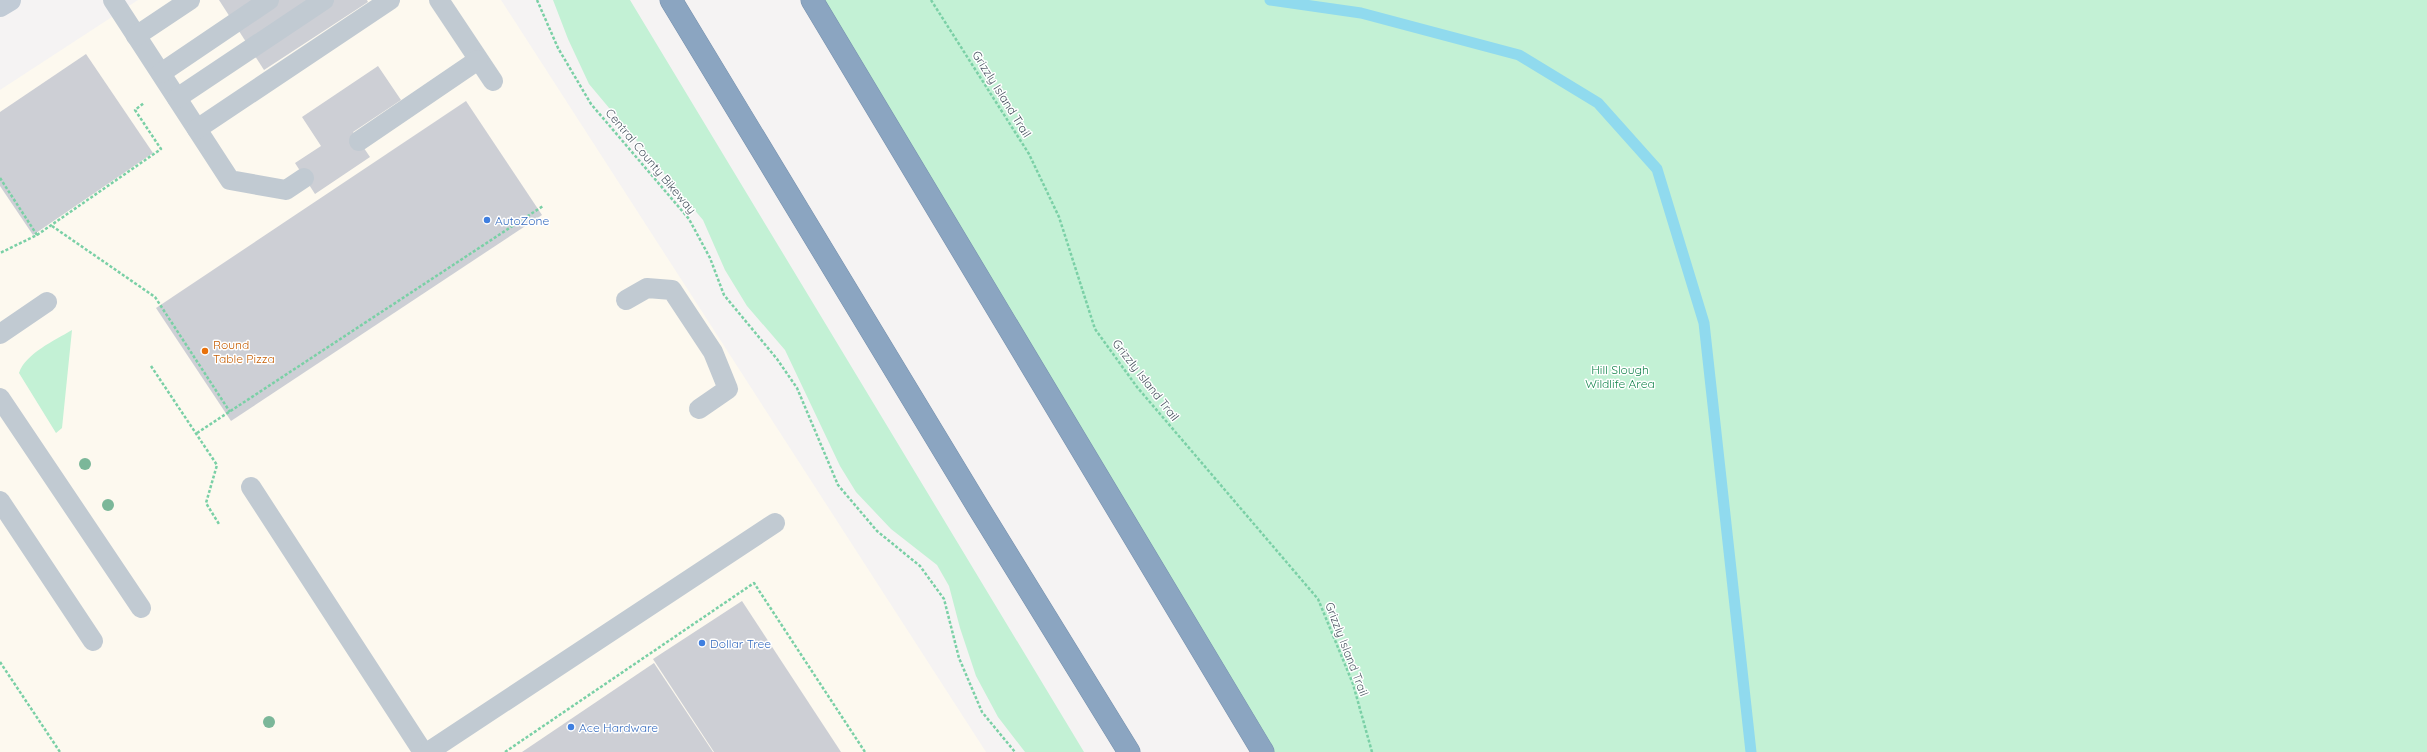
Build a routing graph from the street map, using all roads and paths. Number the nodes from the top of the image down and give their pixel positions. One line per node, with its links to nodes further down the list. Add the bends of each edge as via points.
1 (10, 0): 12 (main road)
2 (113, 0): 13 (lane)
3 (190, 0): 13 (lane)
4 (270, 0): 15 (lane)
5 (324, 0): 17 (lane)
6 (390, 0): 19 (lane)
7 (439, 0): 14 (lane)
8 (537, 0): 47 (path, Central County Bikeway, via 558,48 592,104 689,220 710,258 724,295 777,358 797,388 838,485 877,531 920,566 944,598 959,658 982,712)
9 (672, 0): 48 (highway, via 974,501)
10 (812, 0): 49 (highway)
11 (931, 0): 50 (path, Grizzly Island Trail, via 1029,154 1059,217 1095,329 1137,387 1318,599 1353,684)
12 (0, 6)
13 (136, 36): 15 (lane)
14 (478, 60): 16 (lane); 20 (lane)
15 (161, 73): 17 (lane)
16 (493, 81)
17 (177, 98): 19 (lane)
18 (146, 102): 24 (path, via 134,110 161,149)
19 (197, 128): 22 (lane, via 230,180 286,190)
20 (359, 141)
21 (0, 178): 25 (path)
22 (304, 178)
23 (543, 206): 33 (path)
24 (52, 226): 25 (path); 33 (path, via 155,297)
25 (37, 235): 26 (path)
26 (0, 253)
27 (626, 300): 32 (lane, via 647,288 672,290 713,352 728,389)
28 (47, 302): 29 (lane)
29 (0, 334)
30 (151, 366): 34 (path)
31 (0, 398): 39 (lane)
32 (699, 409)
33 (230, 412): 34 (path)
34 (197, 433): 38 (path, via 216,465 206,503)
35 (251, 487): 43 (lane)
36 (0, 502): 40 (lane)
37 (775, 522): 44 (lane)
38 (219, 524)
39 (141, 608)
40 (93, 641)
41 (0, 662): 42 (path)
42 (60, 752)
43 (423, 752)
44 (428, 752)
45 (505, 752): 46 (path, via 754,583)
46 (864, 752)
47 (1015, 752)
48 (1130, 752)
49 (1263, 752)
50 (1372, 752)

